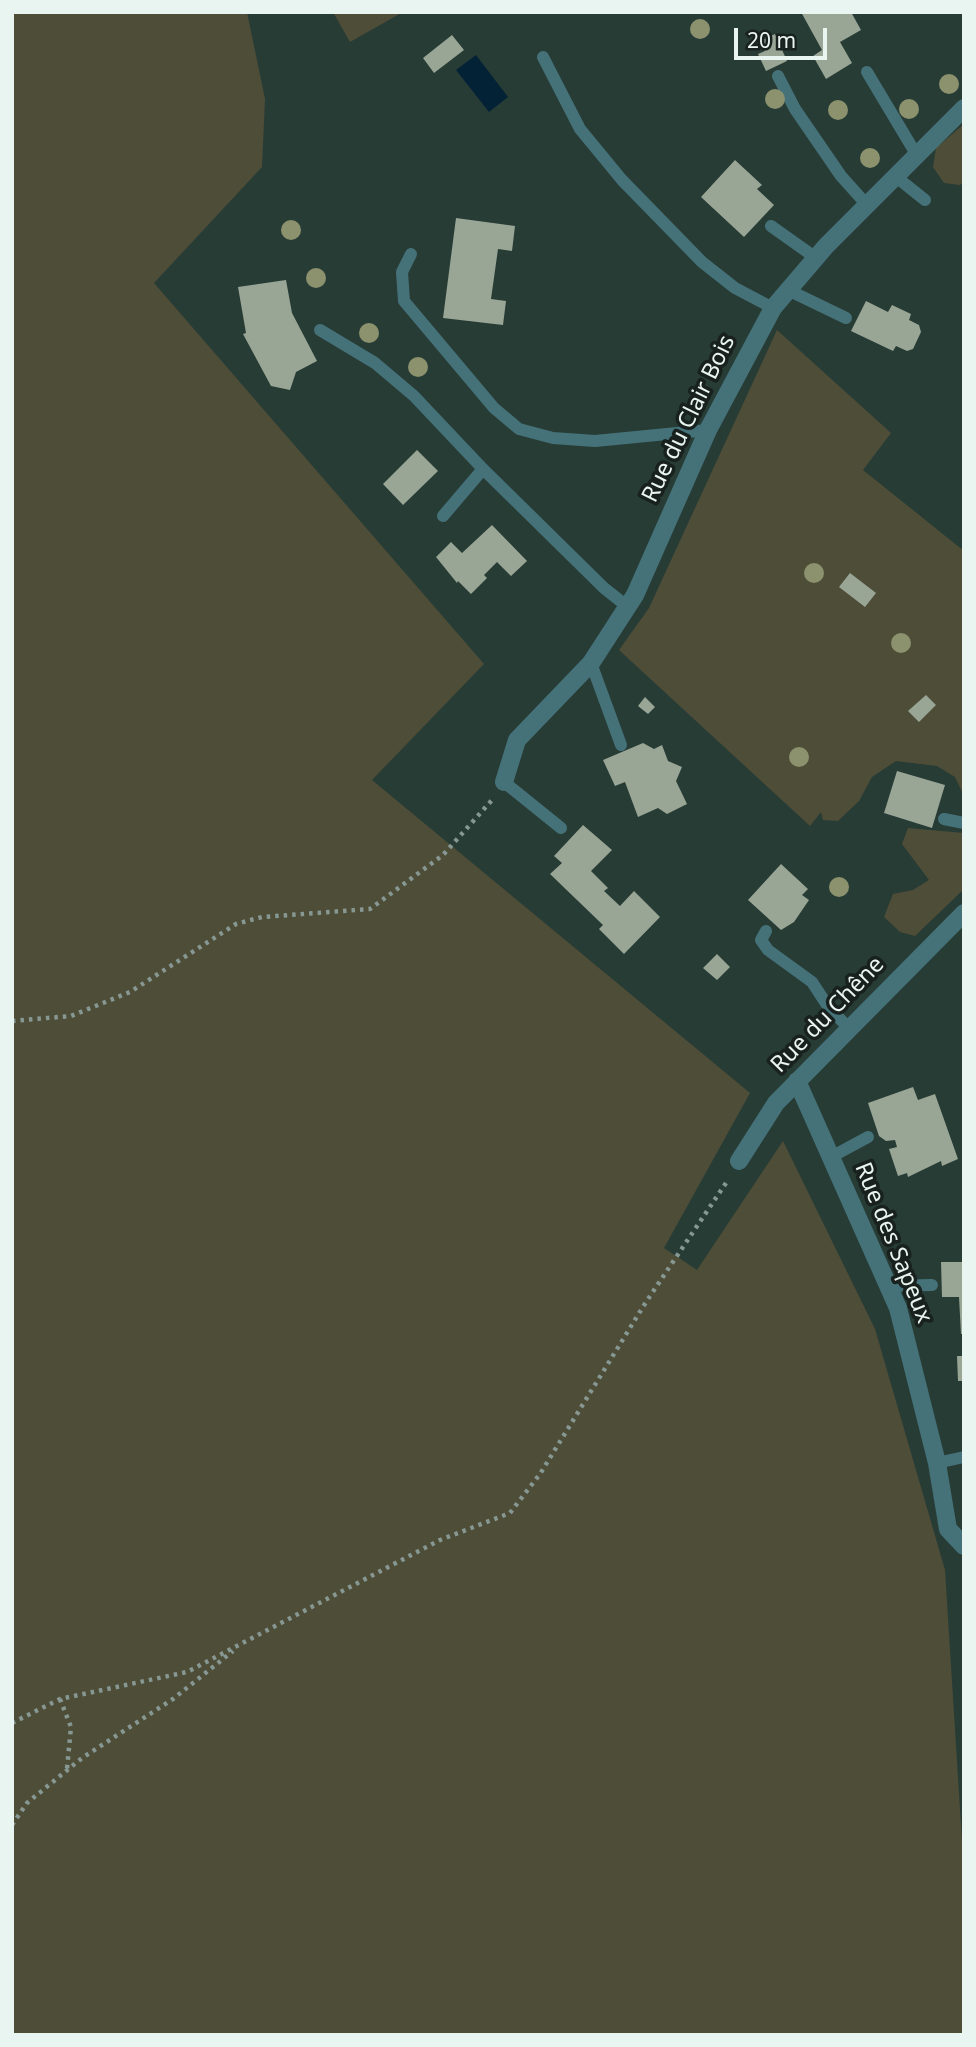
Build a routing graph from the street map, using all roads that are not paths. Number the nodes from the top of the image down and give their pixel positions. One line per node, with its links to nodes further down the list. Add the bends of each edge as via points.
1 (543, 57): 13 (lane, via 580,129 622,180 702,262 735,288)
2 (867, 72): 5 (lane)
3 (778, 76): 8 (lane, via 841,176)
4 (964, 108): 5 (street, Rue du Clair Bois)
5 (916, 154): 6 (street, Rue du Clair Bois)
6 (895, 176): 7 (lane); 8 (street, Rue du Clair Bois)
7 (925, 200)
8 (867, 205): 11 (street, Rue du Clair Bois)
9 (771, 226): 11 (lane)
10 (411, 254): 16 (lane, via 402,272 404,301 494,408 519,429 553,438 595,441)
11 (816, 258): 12 (street, Rue du Clair Bois)
12 (788, 290): 13 (street, Rue du Clair Bois); 14 (lane)
13 (773, 308): 16 (street, Rue du Clair Bois)
14 (846, 318)
15 (320, 330): 17 (lane, via 375,363 414,396)
16 (708, 430): 19 (street, Rue du Clair Bois)
17 (483, 469): 18 (lane); 19 (lane)
18 (443, 516)
19 (628, 607): 20 (street, Rue du Clair Bois)
20 (591, 663): 21 (lane); 22 (street, Rue du Clair Bois, via 517,740)
21 (621, 745)
22 (504, 782): 25 (lane)
23 (944, 819): 24 (lane)
24 (964, 823)
25 (561, 828)
26 (964, 913): 28 (street, Rue du Chêne)
27 (766, 931): 28 (lane, via 761,940 768,950 812,982)
28 (849, 1028): 29 (street, Rue du Chêne)
29 (797, 1081): 31 (street, Rue des Sapeux); 32 (street, Rue du Chêne, via 776,1103)
30 (868, 1138): 31 (lane)
31 (831, 1157): 34 (street, Rue des Sapeux)
32 (739, 1161)
33 (932, 1285): 34 (lane)
34 (888, 1286): 36 (street, Rue des Sapeux, via 898,1308)
35 (964, 1457): 36 (lane)
36 (937, 1463): 37 (street, Rue des Sapeux, via 948,1529)
37 (964, 1546)

